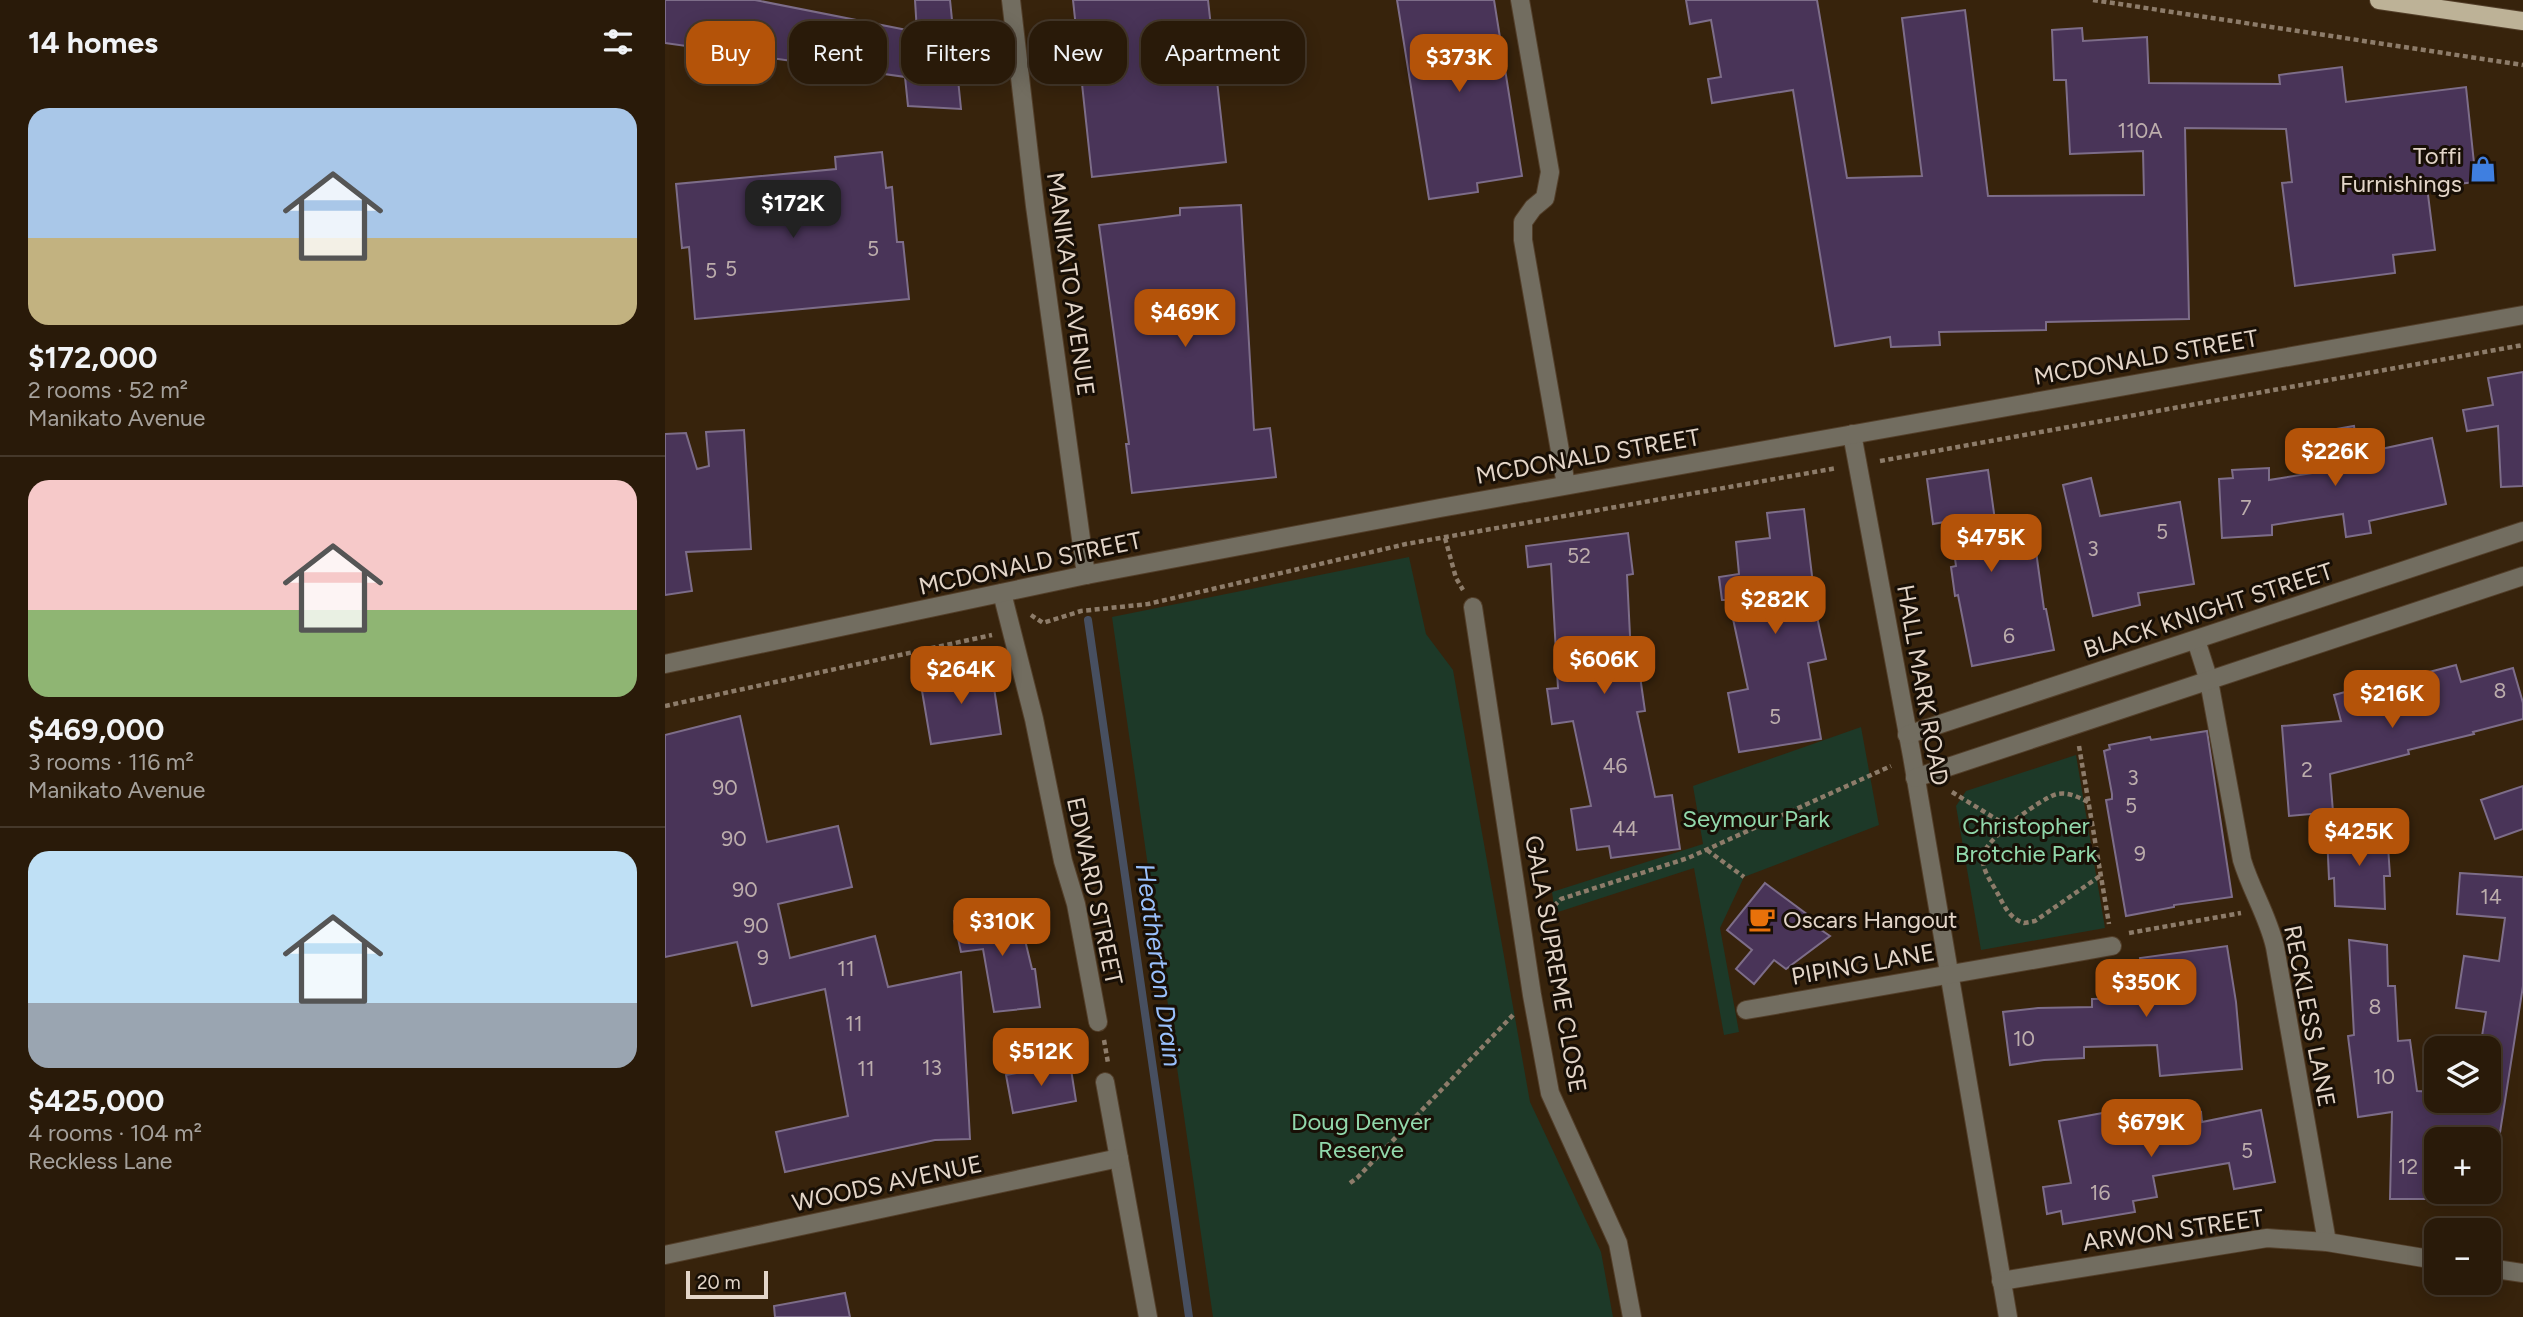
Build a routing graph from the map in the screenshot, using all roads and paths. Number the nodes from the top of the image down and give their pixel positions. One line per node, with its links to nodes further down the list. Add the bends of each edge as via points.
1 (1011, 0): 15 (street, MANIKATO AVENUE)
2 (1520, 0): 12 (street, via 1549,172 1545,198 1523,222 1523,240)
3 (2092, 0): 5 (path)
4 (2379, 0): 6 (main road)
5 (2102, 1): 7 (path)
6 (2523, 21)
7 (2523, 65)
8 (2523, 315): 10 (street, MCDONALD STREET)
9 (2523, 345): 11 (path)
10 (1852, 434): 11 (street, HALL MARK ROAD); 12 (street, MCDONALD STREET)
11 (1858, 465): 14 (path); 26 (street, HALL MARK ROAD)
12 (1566, 485): 15 (street, MCDONALD STREET)
13 (2523, 531): 21 (street, BLACK KNIGHT STREET)
14 (1445, 538): 18 (path, via 1456,578); 19 (path, via 1148,604 1081,611)
15 (1086, 575): 17 (street, MCDONALD STREET)
16 (2523, 576): 23 (street)
17 (1002, 593): 19 (path); 20 (street, EDWARD STREET); 22 (street, MCDONALD STREET)
18 (1473, 607): 36 (street, GALA SUPREME CLOSE)
19 (1043, 623): 20 (path)
20 (1012, 631): 24 (path); 41 (street, EDWARD STREET, via 1076,904)
21 (2196, 640): 23 (street, RECKLESS LANE); 26 (street, BLACK KNIGHT STREET)
22 (665, 664)
23 (2209, 681): 25 (street); 35 (street, RECKLESS LANE, via 2242,860)
24 (665, 706)
25 (2076, 725): 28 (street); 30 (path)
26 (1907, 735): 27 (street, HALL MARK ROAD)
27 (1912, 756): 28 (street, HALL MARK ROAD); 32 (path)
28 (1915, 778): 38 (street, HALL MARK ROAD)
29 (1952, 792): 31 (path)
30 (2088, 802): 31 (path, via 2057,794 2041,801); 33 (path)
31 (2011, 828): 33 (path, via 1989,843 1983,860 2005,906 2020,922 2035,920)
32 (1707, 850): 34 (path); 36 (path, via 1561,899)
33 (2100, 876): 37 (path)
34 (1744, 877)
35 (2262, 909): 37 (path); 45 (street, RECKLESS LANE, via 2275,947)
36 (1523, 935): 39 (street, GALA SUPREME CLOSE)
37 (2112, 941): 38 (street, PIPING LANE)
38 (1948, 974): 40 (street, PIPING LANE); 50 (street, HALL MARK ROAD)
39 (1532, 995): 44 (path); 52 (street, GALA SUPREME CLOSE, via 1550,1093 1618,1243)
40 (1746, 1010)
41 (1098, 1023): 42 (path, EDWARD STREET, via 1111,1081)
42 (1105, 1082): 43 (street)
43 (1119, 1158): 46 (street, WOODS AVENUE); 51 (street)
44 (1350, 1183)
45 (2327, 1242): 47 (street, ARWON STREET); 50 (street, ARWON STREET, via 2267,1238)
46 (665, 1255)
47 (2424, 1257)
48 (2501, 1270): 49 (street)
49 (2523, 1273)
50 (2001, 1280): 53 (street, HALL MARK ROAD)
51 (1148, 1317)
52 (1632, 1317)
53 (2008, 1317)

